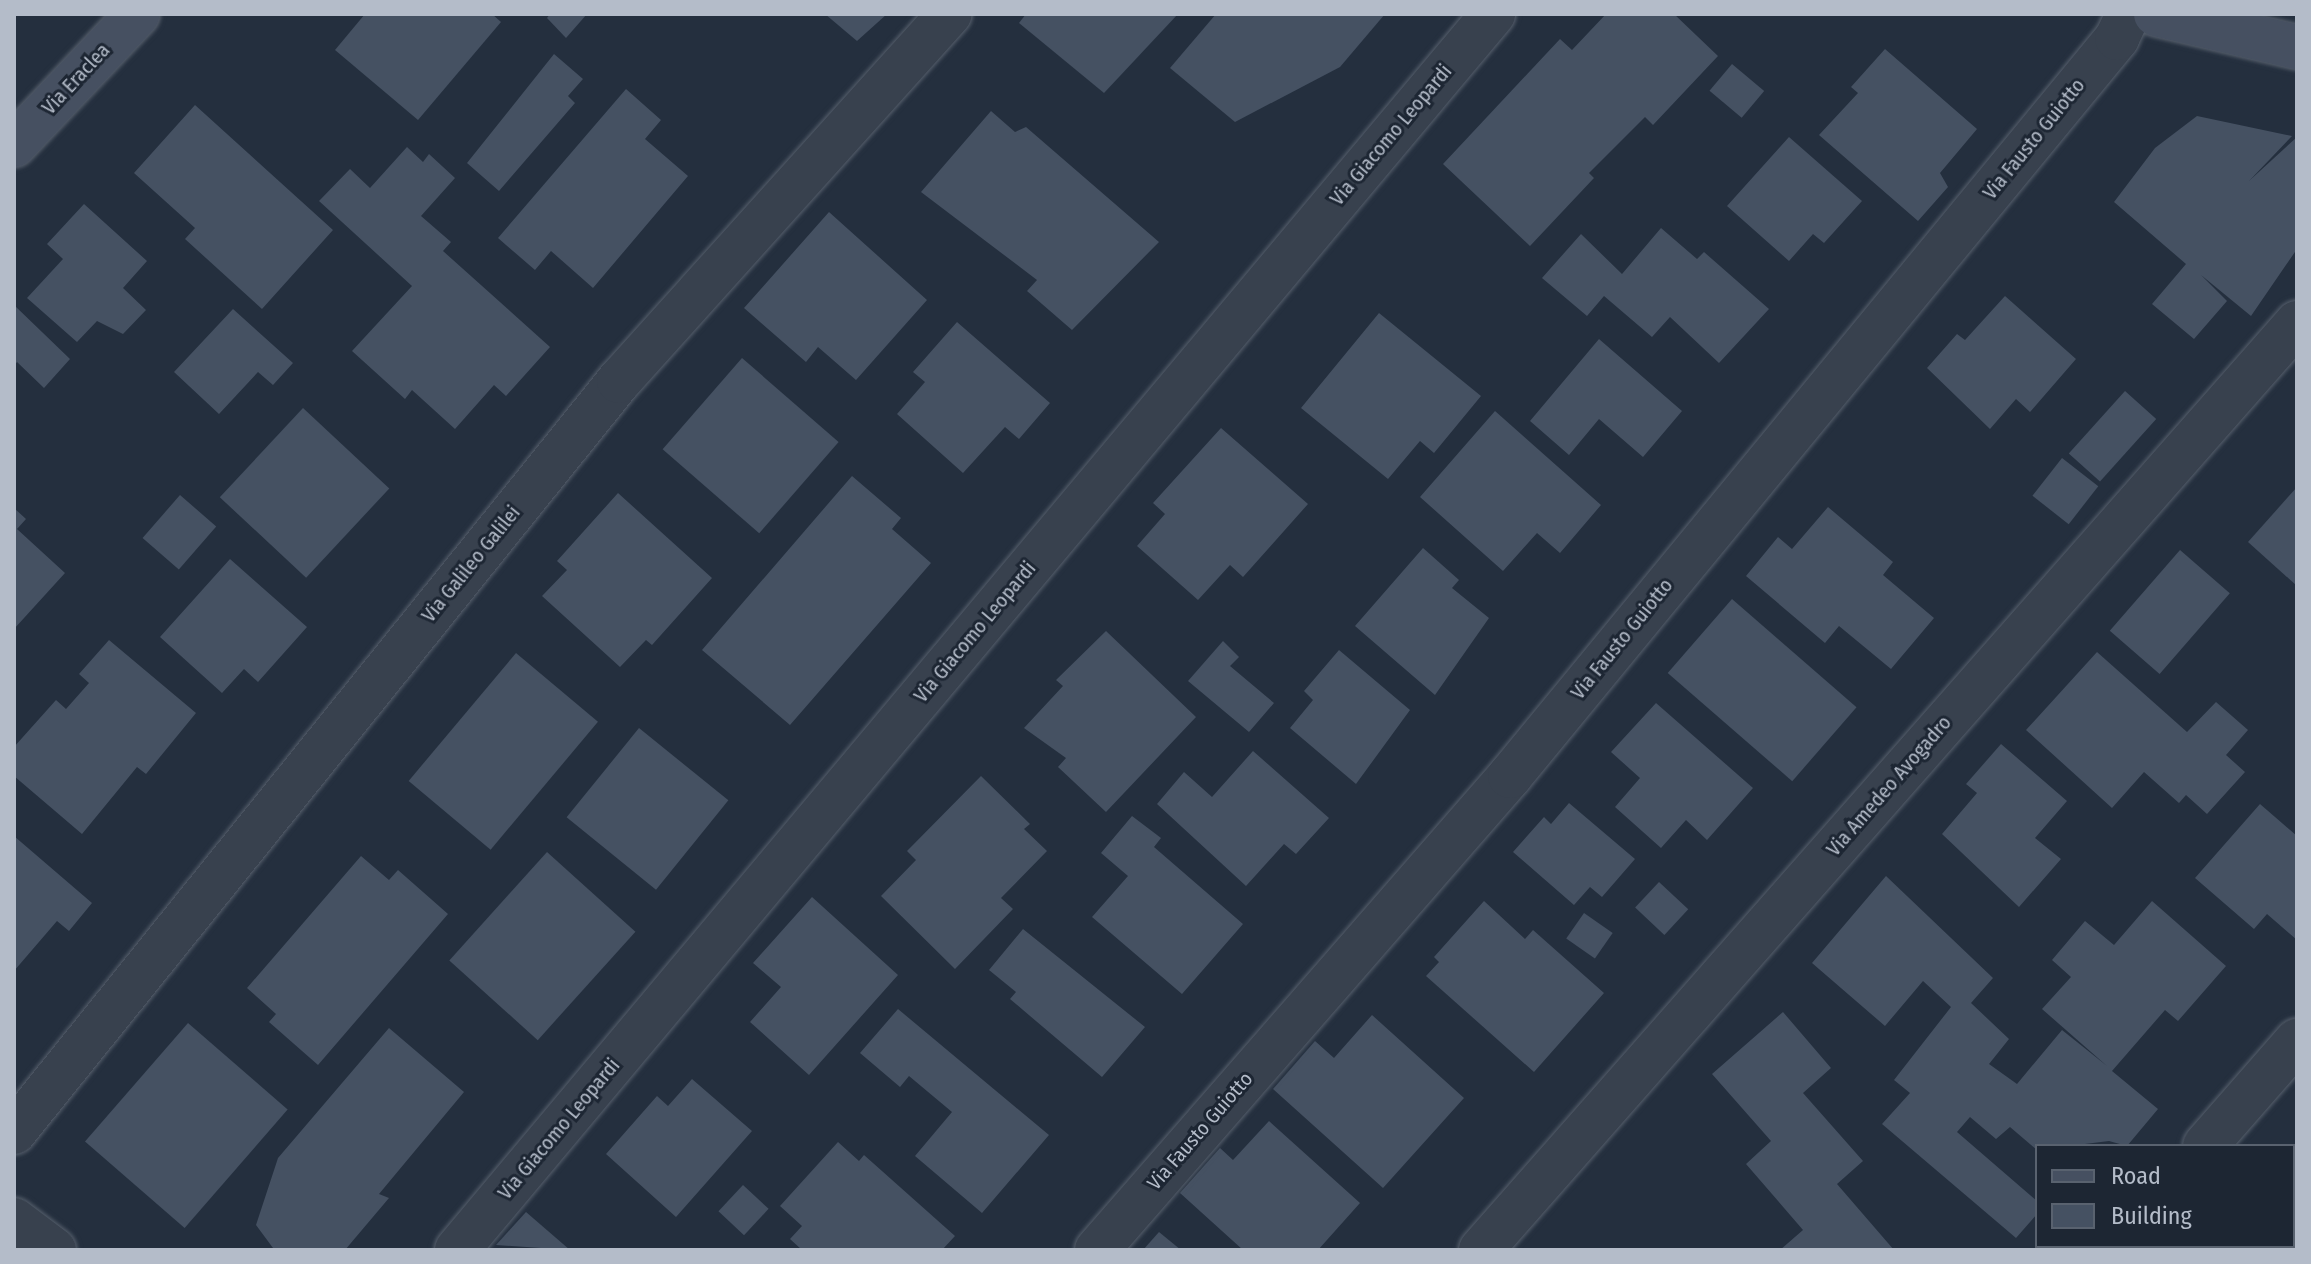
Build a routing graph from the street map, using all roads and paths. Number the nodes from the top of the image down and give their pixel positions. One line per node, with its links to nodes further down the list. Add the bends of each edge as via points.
1 (138, 14): 7 (street, Via Eraclea)
2 (949, 14): 10 (street, Via Galileo Galilei, via 619,381)
3 (1493, 14): 14 (street, Via Giacomo Leopardi)
4 (2128, 14): 15 (street, Via Fausto Guiotto, via 2117,38 1510,776)
5 (2156, 14): 6 (street)
6 (2297, 47)
7 (14, 145)
8 (2297, 323): 16 (street, Via Amedeo Avogadro)
9 (2297, 1041): 11 (street)
10 (14, 1132)
11 (2207, 1144)
12 (14, 1220): 13 (street)
13 (54, 1250)
14 (457, 1250)
15 (1097, 1250)
16 (1481, 1250)

